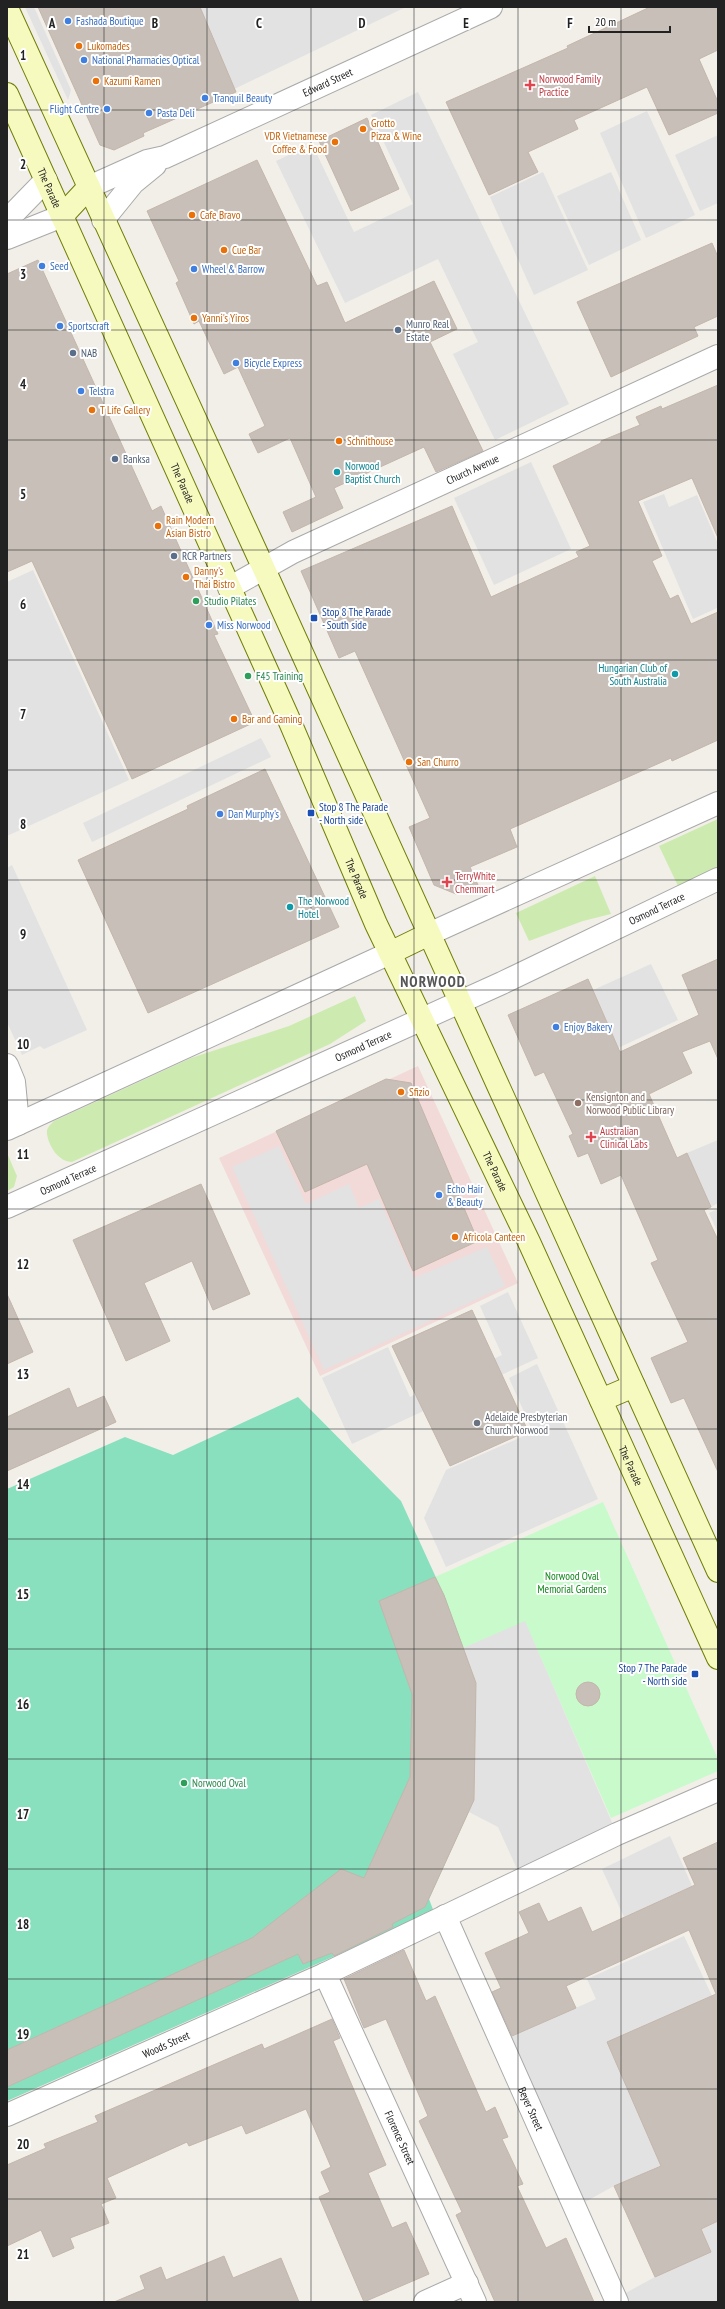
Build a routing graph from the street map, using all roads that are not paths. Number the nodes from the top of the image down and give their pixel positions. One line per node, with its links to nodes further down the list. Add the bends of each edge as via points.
1 (491, 7): 4 (street, Edward Street)
2 (7, 8): 6 (main road)
3 (7, 94): 5 (main road, The Parade)
4 (165, 157): 6 (street, Edward Street, via 147,161); 9 (street, Edward Street, via 133,183)
5 (46, 180): 7 (main road, The Parade); 8 (street)
6 (89, 187): 7 (main road); 9 (main road)
7 (62, 216): 10 (street); 13 (main road, The Parade)
8 (7, 220)
9 (103, 220): 12 (main road)
10 (7, 238)
11 (718, 356): 12 (street, Church Avenue, via 293,552)
12 (264, 569): 13 (street, Church Avenue); 16 (main road)
13 (229, 588): 17 (main road, The Parade)
14 (718, 803): 16 (street)
15 (718, 879): 18 (street, Osmond Terrace)
16 (429, 934): 17 (main road); 18 (main road)
17 (390, 953): 19 (main road, The Parade); 21 (street)
18 (460, 1001): 19 (street, Osmond Terrace); 23 (main road)
19 (421, 1018): 22 (street, Osmond Terrace); 24 (main road, The Parade)
20 (7, 1065): 21 (street, via 14,1082)
21 (13, 1126)
22 (7, 1207)
23 (634, 1386): 24 (main road); 25 (main road)
24 (602, 1400): 26 (main road, The Parade)
25 (718, 1571)
26 (718, 1658)
27 (718, 1790): 28 (street, Woods Street, via 617,1834)
28 (445, 1916): 29 (street, Woods Street); 33 (street, Beyer Street)
29 (325, 1974): 30 (street, Woods Street); 31 (street, Florence Street)
30 (7, 2115)
31 (471, 2293): 32 (street)
32 (425, 2302)
33 (617, 2302)

